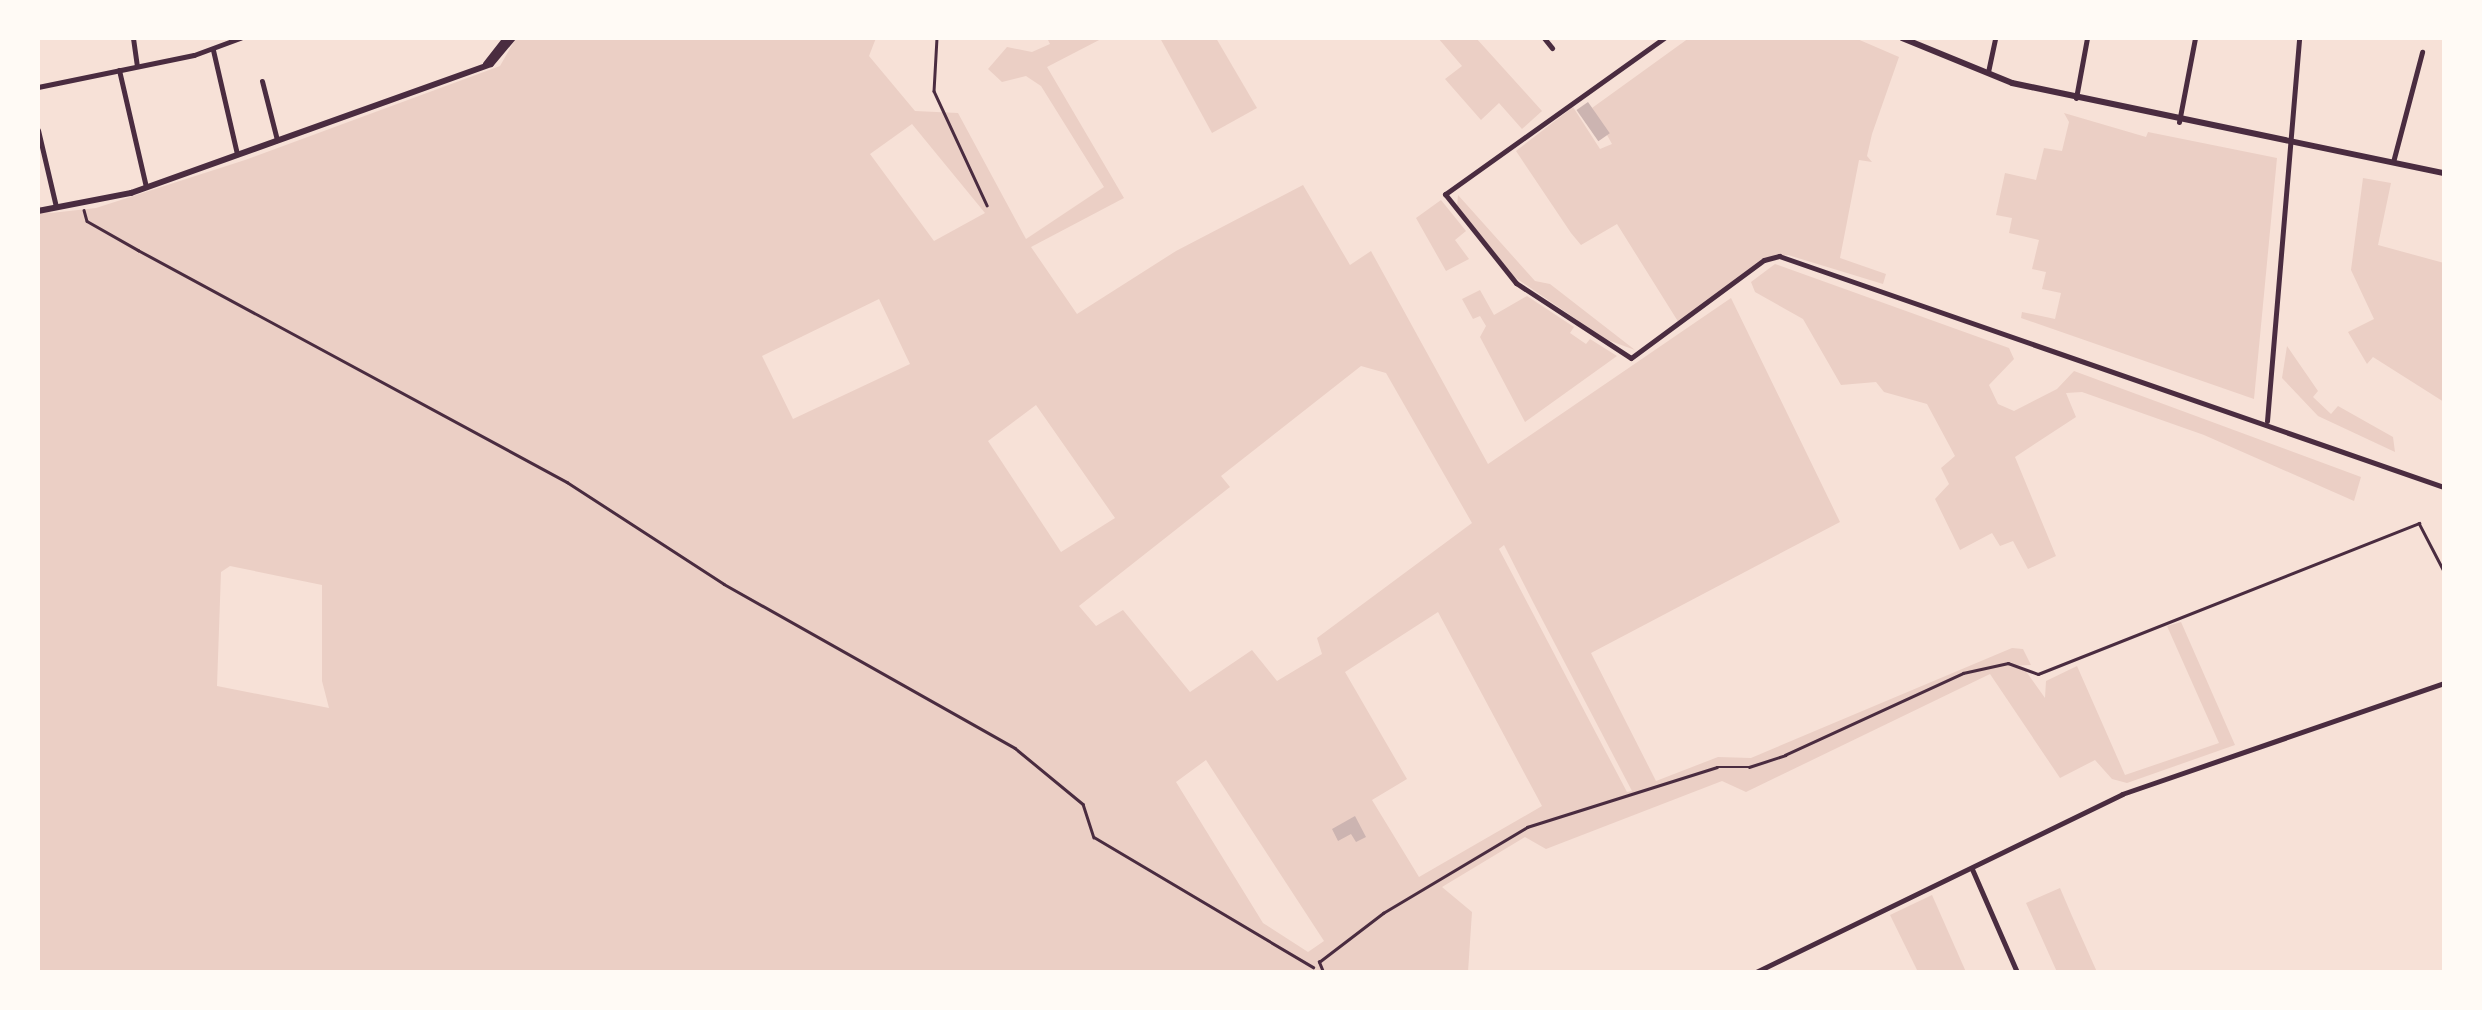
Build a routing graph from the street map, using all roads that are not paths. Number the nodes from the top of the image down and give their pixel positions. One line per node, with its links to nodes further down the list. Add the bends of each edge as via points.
1 (133, 38): 15 (street)
2 (240, 38): 13 (street)
3 (510, 38): 23 (street, via 477,69)
4 (937, 38): 29 (lane, via 934,91)
5 (1544, 38): 12 (street)
6 (1664, 38): 32 (street, via 1446,194 1516,283 1628,356 1779,256)
7 (1902, 38): 17 (street)
8 (1995, 38): 17 (street)
9 (2087, 38): 20 (street)
10 (2194, 38): 21 (street)
11 (2299, 38): 24 (street)
12 (1552, 48)
13 (213, 50): 15 (street); 25 (street)
14 (2422, 52): 26 (street)
15 (136, 66): 16 (street)
16 (119, 70): 19 (street); 28 (street)
17 (1987, 75): 20 (street)
18 (262, 82): 23 (street)
19 (38, 87)
20 (2076, 98): 21 (street)
21 (2179, 122): 24 (street)
22 (38, 130): 30 (street)
23 (277, 140): 25 (street)
24 (2290, 142): 26 (street); 32 (street)
25 (237, 154): 28 (street)
26 (2392, 162): 27 (street)
27 (2444, 173)
28 (146, 187): 30 (street)
29 (987, 206)
30 (56, 208): 31 (street)
31 (38, 211)
32 (2267, 421): 33 (street)
33 (2444, 488)
34 (2444, 571): 37 (lane, via 2419,524 2038,674 2008,664 1962,673 1785,755 1749,767 1718,766 1527,827 1383,914 1319,962)
35 (2444, 683): 36 (street, via 2122,794)
36 (1972, 868): 38 (street); 39 (street)
37 (1321, 971)
38 (1756, 972)
39 (2017, 972)

